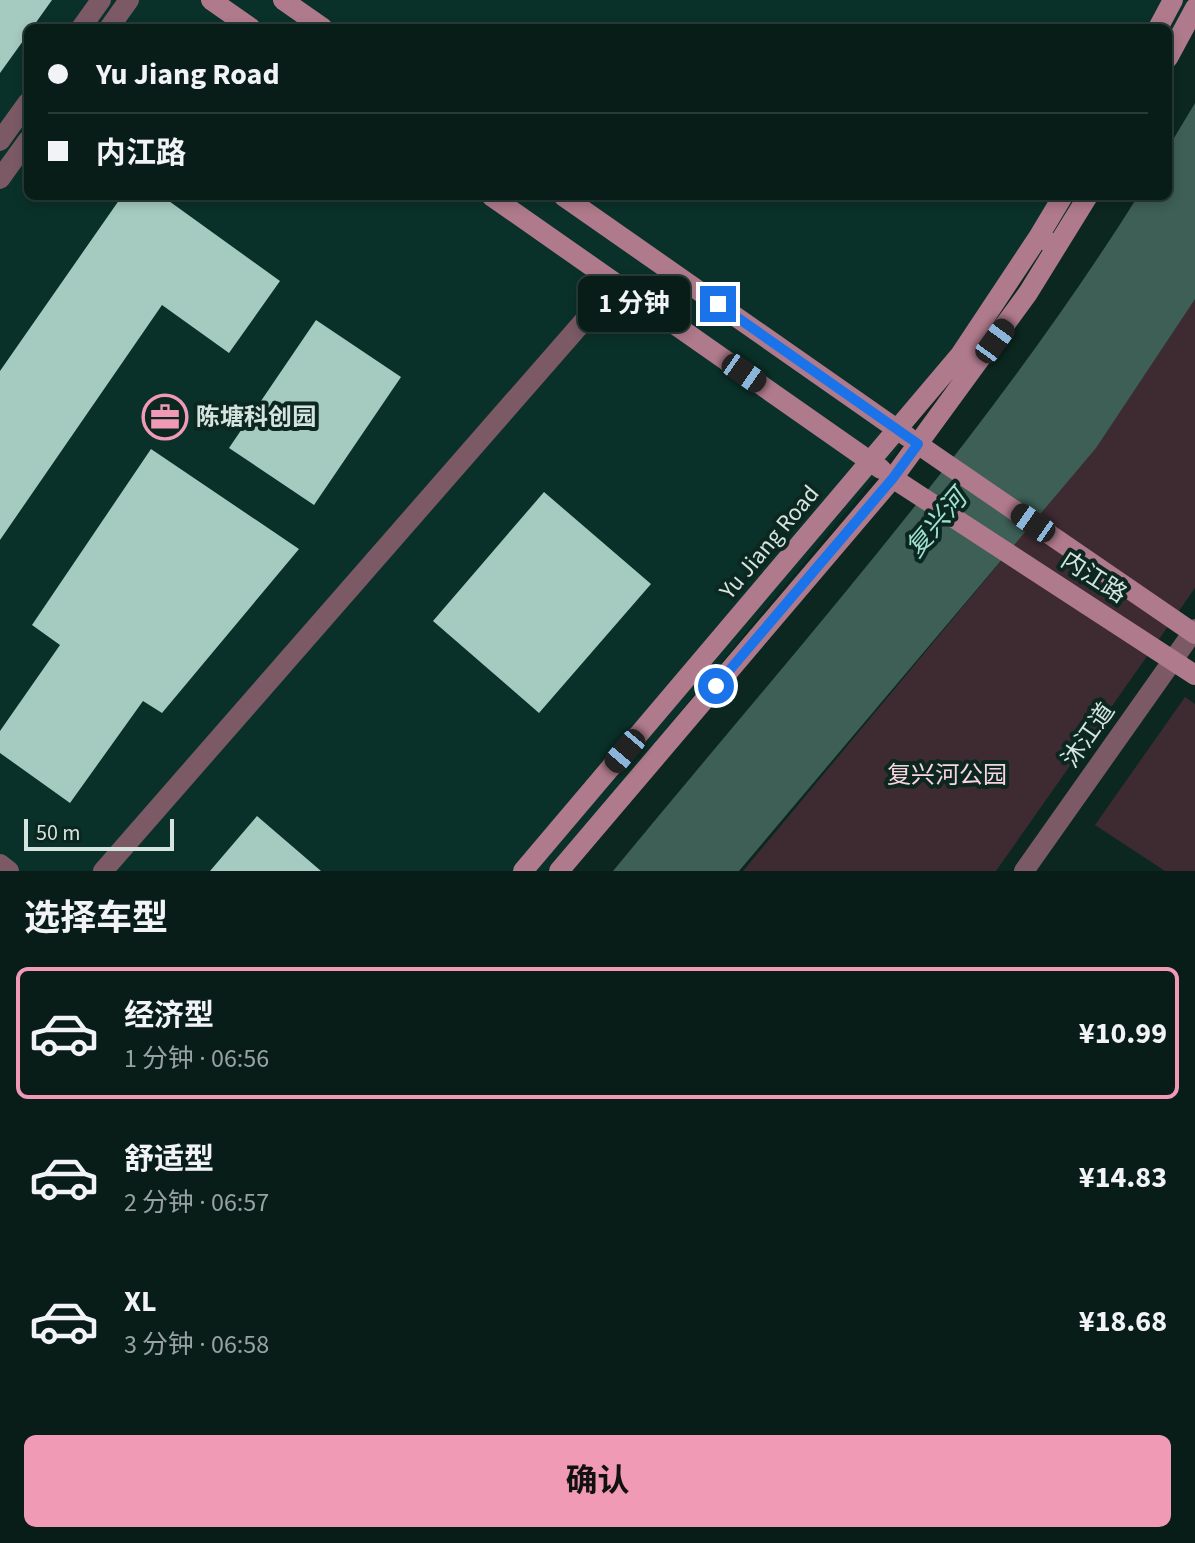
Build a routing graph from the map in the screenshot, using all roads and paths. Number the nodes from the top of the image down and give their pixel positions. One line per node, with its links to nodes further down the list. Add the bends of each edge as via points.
1 (101, 0): 7 (street)
2 (129, 0): 8 (street)
3 (211, 0): 9 (main road)
4 (283, 0): 10 (main road)
5 (1173, 0): 11 (main road)
6 (1195, 8): 12 (main road)
7 (84, 24)
8 (112, 24)
9 (245, 24)
10 (317, 24)
11 (1160, 24)
12 (1172, 51)
13 (24, 108): 14 (street)
14 (0, 141)
15 (24, 146): 16 (street)
16 (0, 179)
17 (497, 200): 22 (main road, 内江路)
18 (569, 200): 23 (main road, 内江路)
19 (1062, 200): 21 (main road, Yu Jiang Road)
20 (1084, 200): 21 (main road, Yu Jiang Road)
21 (1048, 241): 23 (main road, Yu Jiang Road); 24 (main road, Yu Jiang Road, via 1020,305)
22 (616, 284): 25 (main road, 内江路); 32 (street)
23 (898, 430): 24 (main road, 内江路); 25 (main road, Yu Jiang Road)
24 (919, 445): 26 (main road, Yu Jiang Road); 27 (main road, 内江路)
25 (871, 462): 26 (main road, 内江路); 33 (main road, Yu Jiang Road)
26 (894, 478): 28 (main road, 内江路); 34 (main road, Yu Jiang Road)
27 (1194, 632): 28 (street, 沐江道)
28 (1174, 659): 29 (main road, 内江路); 35 (street, 沐江道)
29 (1195, 675)
30 (0, 864): 31 (street)
31 (9, 871)
32 (103, 871)
33 (523, 871)
34 (559, 871)
35 (1024, 871)

